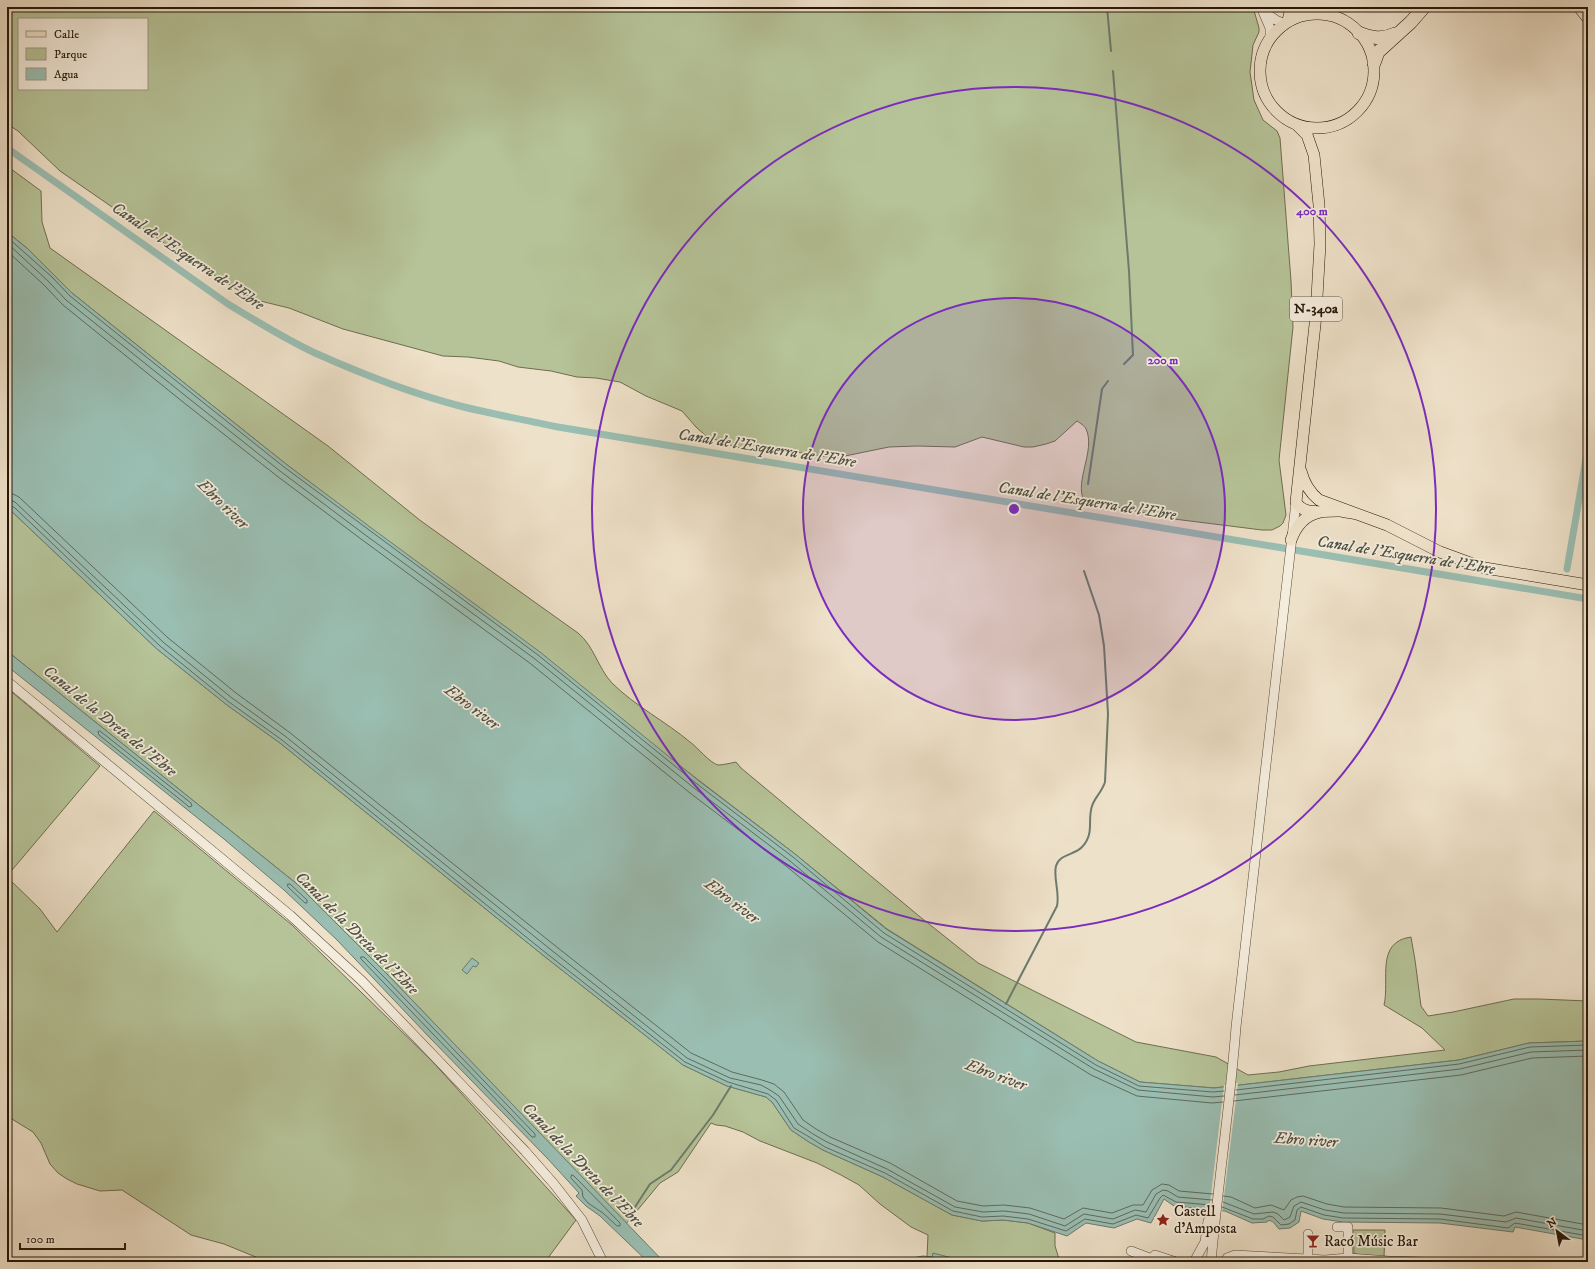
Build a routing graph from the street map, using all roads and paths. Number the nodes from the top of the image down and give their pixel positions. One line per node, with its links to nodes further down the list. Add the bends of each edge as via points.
1 (1291, 7): 8 (main road)
2 (1300, 7): 6 (main road)
3 (1424, 7): 9 (highway)
4 (1580, 7): 7 (highway)
5 (1262, 9): 8 (street, via 1276,20); 11 (street, via 1270,28)
6 (1312, 14): 8 (main road); 10 (main road, via 1341,19)
7 (1588, 17)
8 (1287, 23): 11 (main road)
9 (1400, 32): 10 (highway, via 1388,37 1373,38); 12 (highway, via 1378,52)
10 (1359, 33): 12 (main road, via 1369,47)
11 (1270, 38): 13 (main road, via 1261,58 1261,86 1275,111)
12 (1374, 63): 14 (main road, via 1372,85 1362,106 1349,118)
13 (1298, 126): 14 (main road); 15 (main road, N-340a, via 1307,135)
14 (1324, 128): 15 (main road, N-340a, via 1316,142)
15 (1314, 155): 16 (main road, N-340a, via 1320,255)
16 (1300, 462): 17 (main road, via 1304,482); 18 (main road, N-340a)
17 (1315, 497): 18 (main road, via 1303,497); 19 (main road); 20 (main road)
18 (1296, 501): 19 (main road, via 1300,507); 21 (street, N-340a)
19 (1312, 514): 20 (main road, via 1342,511); 21 (main road, via 1295,530)
20 (1357, 514): 22 (main road, via 1388,525 1440,552 1486,568)
21 (1291, 542): 24 (street, N-340a, via 1233,1063)
22 (1588, 585)
23 (7, 681): 33 (street, via 290,914 362,981 554,1184 582,1220)
24 (1211, 1218): 34 (street, via 1205,1242); 35 (street, N-340a)
25 (1337, 1227): 28 (street, via 1348,1227)
26 (1308, 1234): 30 (street)
27 (1131, 1251): 31 (street, via 1152,1259 1155,1254)
28 (1348, 1258): 32 (street); 37 (street)
29 (1243, 1259): 30 (street); 36 (street, via 1229,1256)
30 (1307, 1260): 32 (street)
31 (1173, 1261)
32 (1324, 1261)
33 (603, 1262)
34 (1194, 1262)
35 (1211, 1262)
36 (1226, 1262)
37 (1389, 1262): 38 (street)
38 (1423, 1262)

